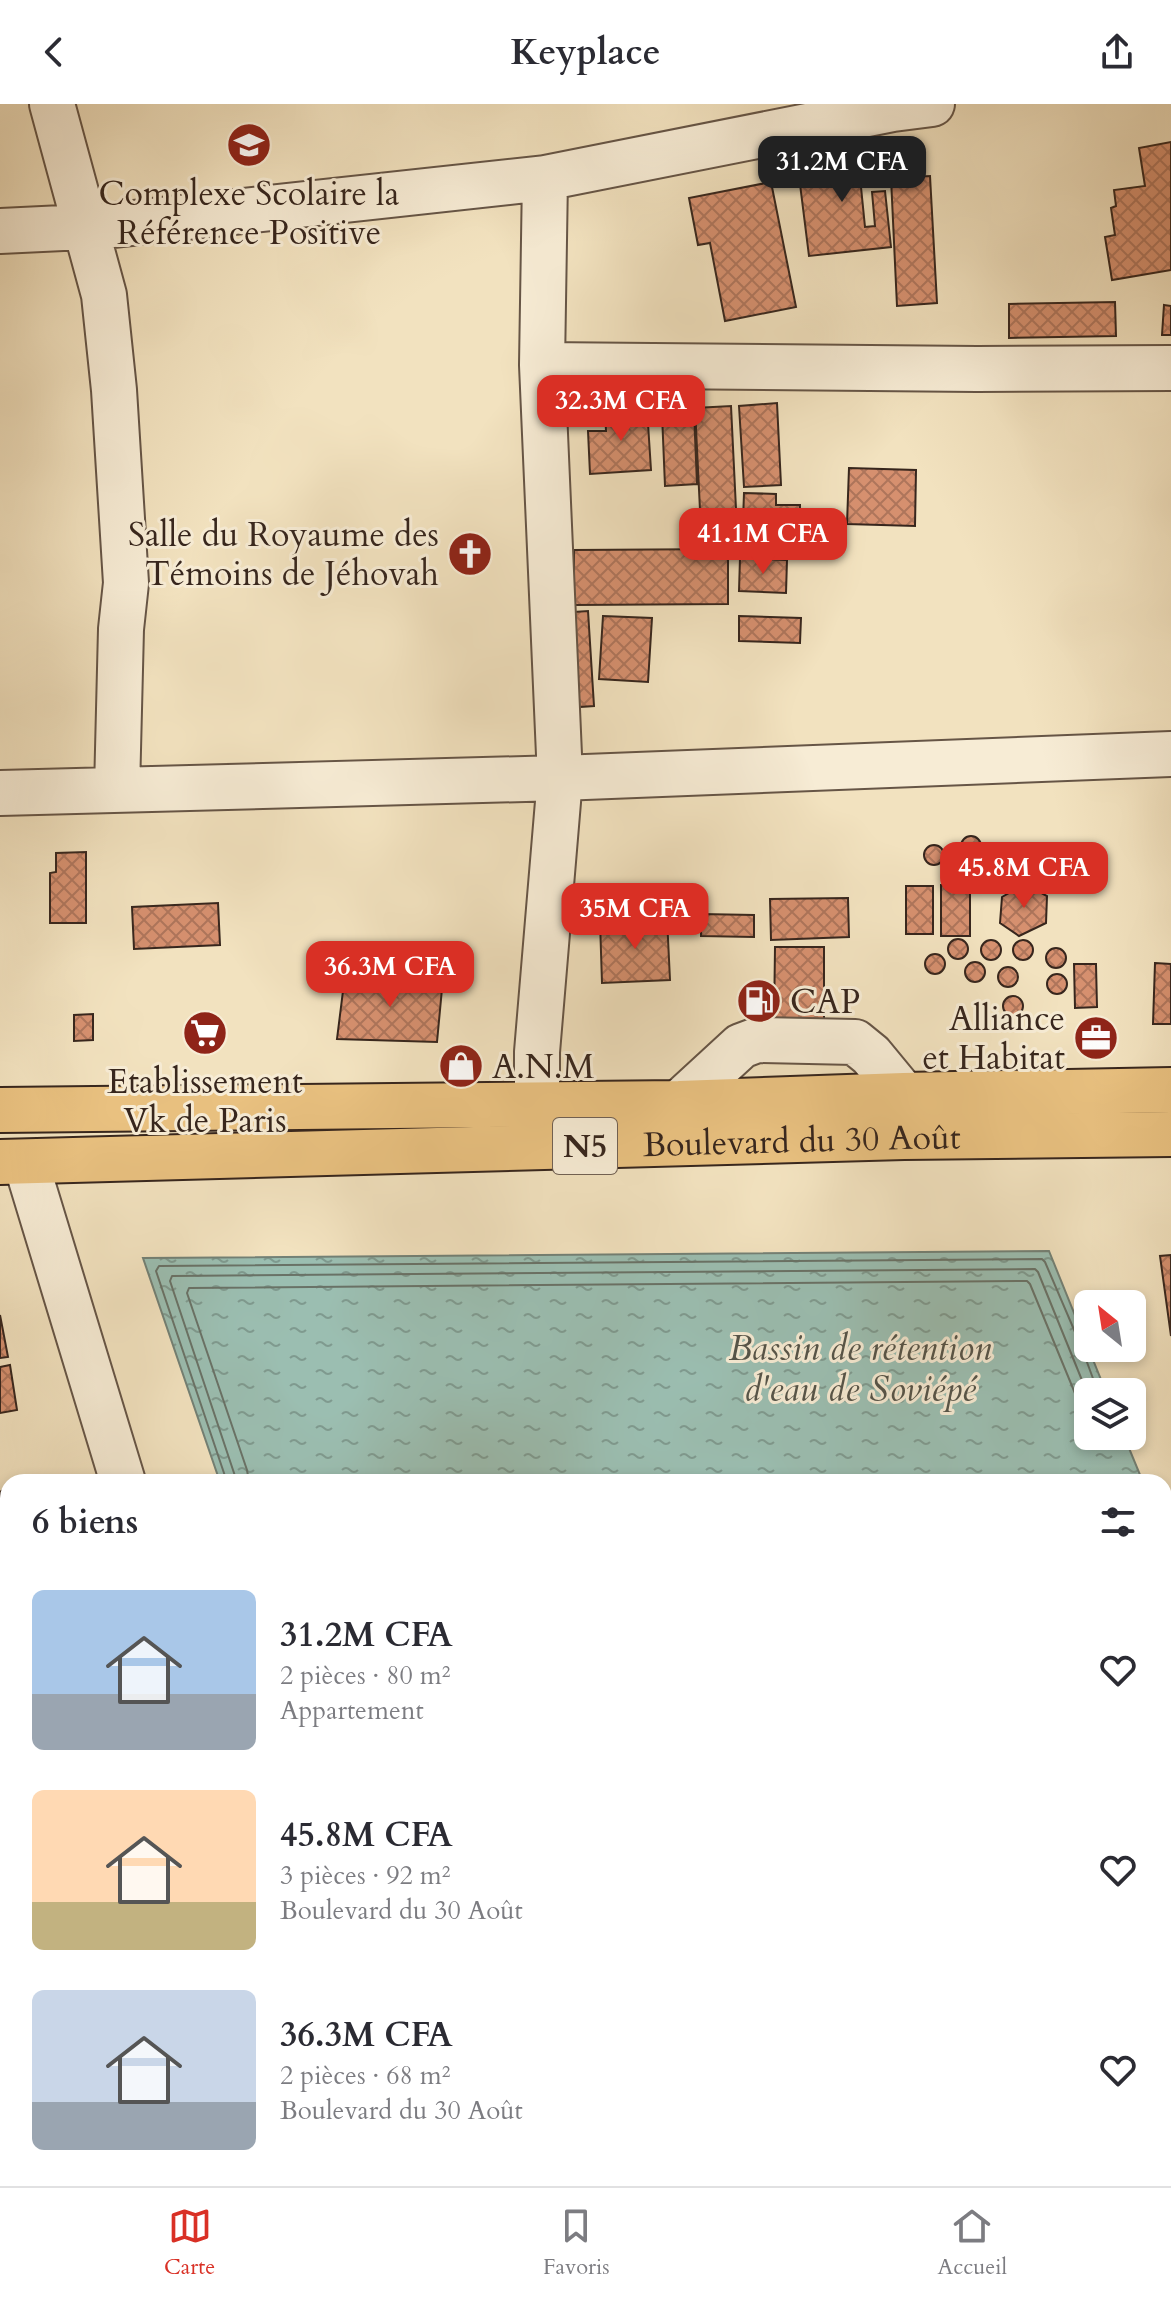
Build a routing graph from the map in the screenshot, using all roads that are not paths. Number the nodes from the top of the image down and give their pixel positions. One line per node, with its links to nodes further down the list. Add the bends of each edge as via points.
1 (52, 104): 4 (street)
2 (906, 106): 3 (street)
3 (545, 178): 4 (street); 6 (street)
4 (85, 228): 5 (street); 10 (street, via 104,295 126,583)
5 (0, 231)
6 (542, 365): 7 (street); 9 (street)
7 (1171, 368)
8 (1171, 754): 9 (street)
9 (560, 778): 10 (street); 13 (street)
10 (117, 790): 11 (street)
11 (0, 793)
12 (1171, 1090): 15 (highway, Boulevard du 30 Août / N5)
13 (537, 1105): 14 (highway, Boulevard du 30 Août / N5); 16 (highway, Boulevard du 30 Août / N5)
14 (0, 1110)
15 (904, 1116): 16 (highway, Boulevard du 30 Août / N5); 16 (street, via 871,1055 855,1042 757,1040 741,1046); 17 (highway, Boulevard du 30 Août / N5)
16 (678, 1124): 18 (highway, Boulevard du 30 Août / N5)
17 (1171, 1134)
18 (13, 1162): 19 (street)
19 (120, 1474)

